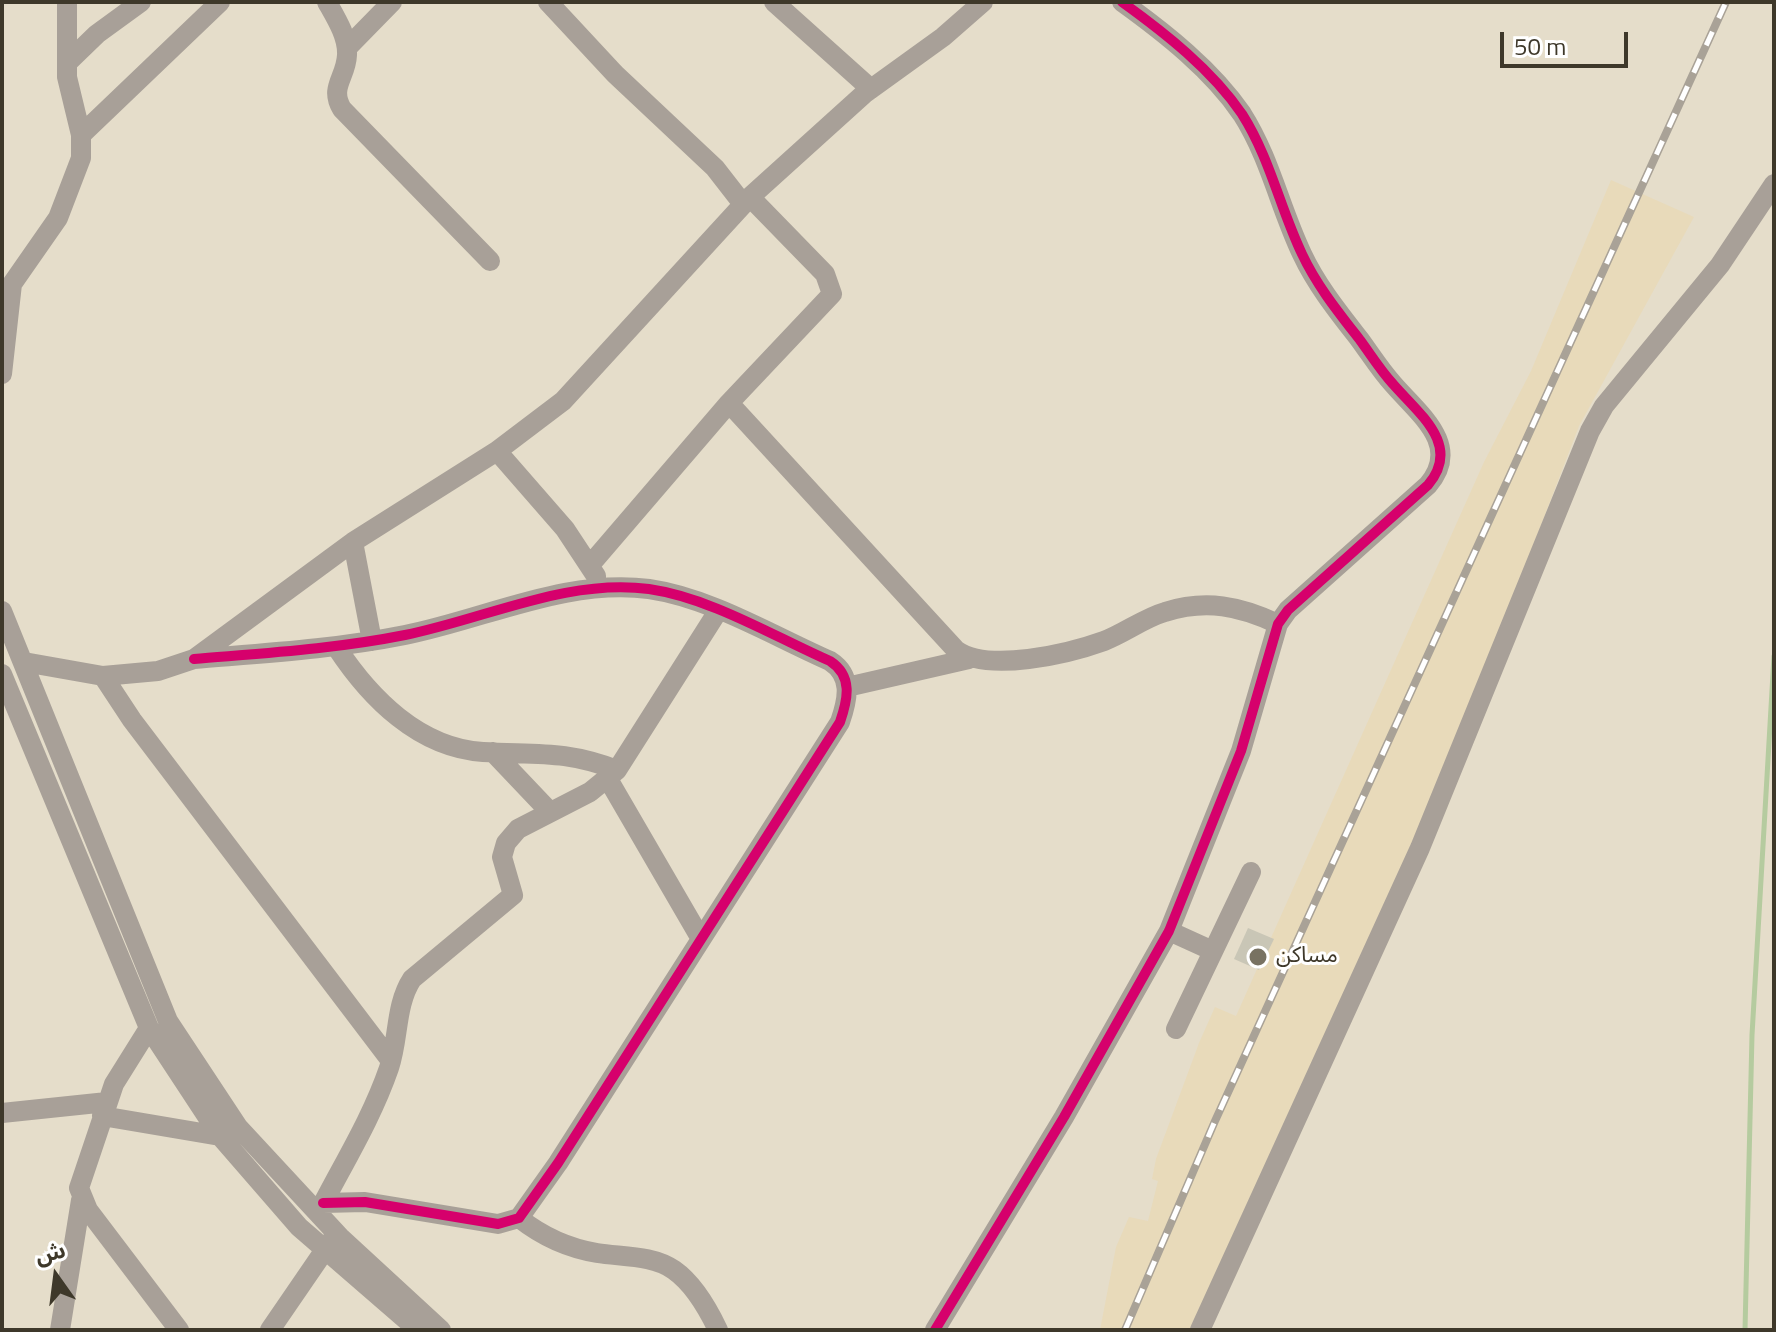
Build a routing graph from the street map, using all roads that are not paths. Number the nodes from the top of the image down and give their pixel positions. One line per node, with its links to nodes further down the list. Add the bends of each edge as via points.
1 (67, 2): 11 (street)
2 (141, 2): 11 (street)
3 (220, 2): 13 (street)
4 (327, 2): 10 (street)
5 (392, 2): 10 (street)
6 (548, 2): 15 (street)
7 (774, 2): 12 (street)
8 (983, 2): 12 (street)
9 (1122, 2): 25 (street, via 1176,44 1242,114 1314,276 1438,437 1442,463 1437,475)
10 (347, 48): 16 (street, via 336,86 342,109)
11 (67, 63): 13 (street)
12 (871, 89): 15 (street)
13 (81, 135): 17 (street, via 81,158 58,218 12,284)
14 (1774, 184): 60 (street, via 1720,265 1604,406 1590,431 1420,848)
15 (747, 200): 18 (street, via 825,274 833,288 826,303); 19 (street, via 563,401)
16 (490, 261)
17 (2, 374)
18 (729, 403): 21 (street); 29 (street)
19 (497, 451): 20 (street); 21 (street)
20 (353, 542): 26 (street); 28 (street)
21 (590, 565): 22 (street)
22 (602, 588): 24 (street, via 664,592); 26 (street)
23 (2, 611): 30 (street)
24 (718, 611): 33 (street, via 834,664); 35 (street)
25 (1278, 624): 29 (street, via 1242,607 1212,605 1165,612 1104,641 1064,652 992,662); 38 (street, via 1241,751)
26 (372, 641): 27 (street)
27 (337, 648): 28 (street); 34 (street, via 380,703 411,728 441,741)
28 (194, 659): 31 (street, via 158,671)
29 (969, 659): 33 (street)
30 (24, 662): 31 (street); 48 (street, via 168,1021 238,1127)
31 (103, 676): 43 (street)
32 (4, 687): 41 (street)
33 (847, 687): 39 (street, via 840,722)
34 (493, 752): 35 (street, via 580,756); 36 (street)
35 (612, 774): 36 (street); 39 (street)
36 (550, 812): 43 (street, via 518,829 503,848 513,895 406,987)
37 (1251, 872): 40 (street)
38 (1169, 931): 40 (street); 59 (street)
39 (701, 939): 49 (street)
40 (1213, 951): 42 (street)
41 (149, 1028): 44 (street, via 114,1084); 46 (street)
42 (1176, 1029)
43 (391, 1061): 48 (street, via 363,1132)
44 (105, 1109): 45 (street); 46 (street); 47 (street, via 79,1181)
45 (2, 1113)
46 (220, 1136): 50 (street)
47 (81, 1200): 53 (street); 54 (street)
48 (320, 1208): 49 (street, via 365,1202 498,1224); 50 (street); 51 (street)
49 (519, 1218): 58 (street, via 570,1247 672,1269 697,1295)
50 (305, 1232): 52 (street)
51 (337, 1234): 52 (street); 57 (street)
52 (323, 1251): 55 (street); 56 (street)
53 (60, 1330)
54 (179, 1330)
55 (270, 1330)
56 (418, 1330)
57 (441, 1330)
58 (718, 1330)
59 (935, 1330)
60 (1200, 1330)

